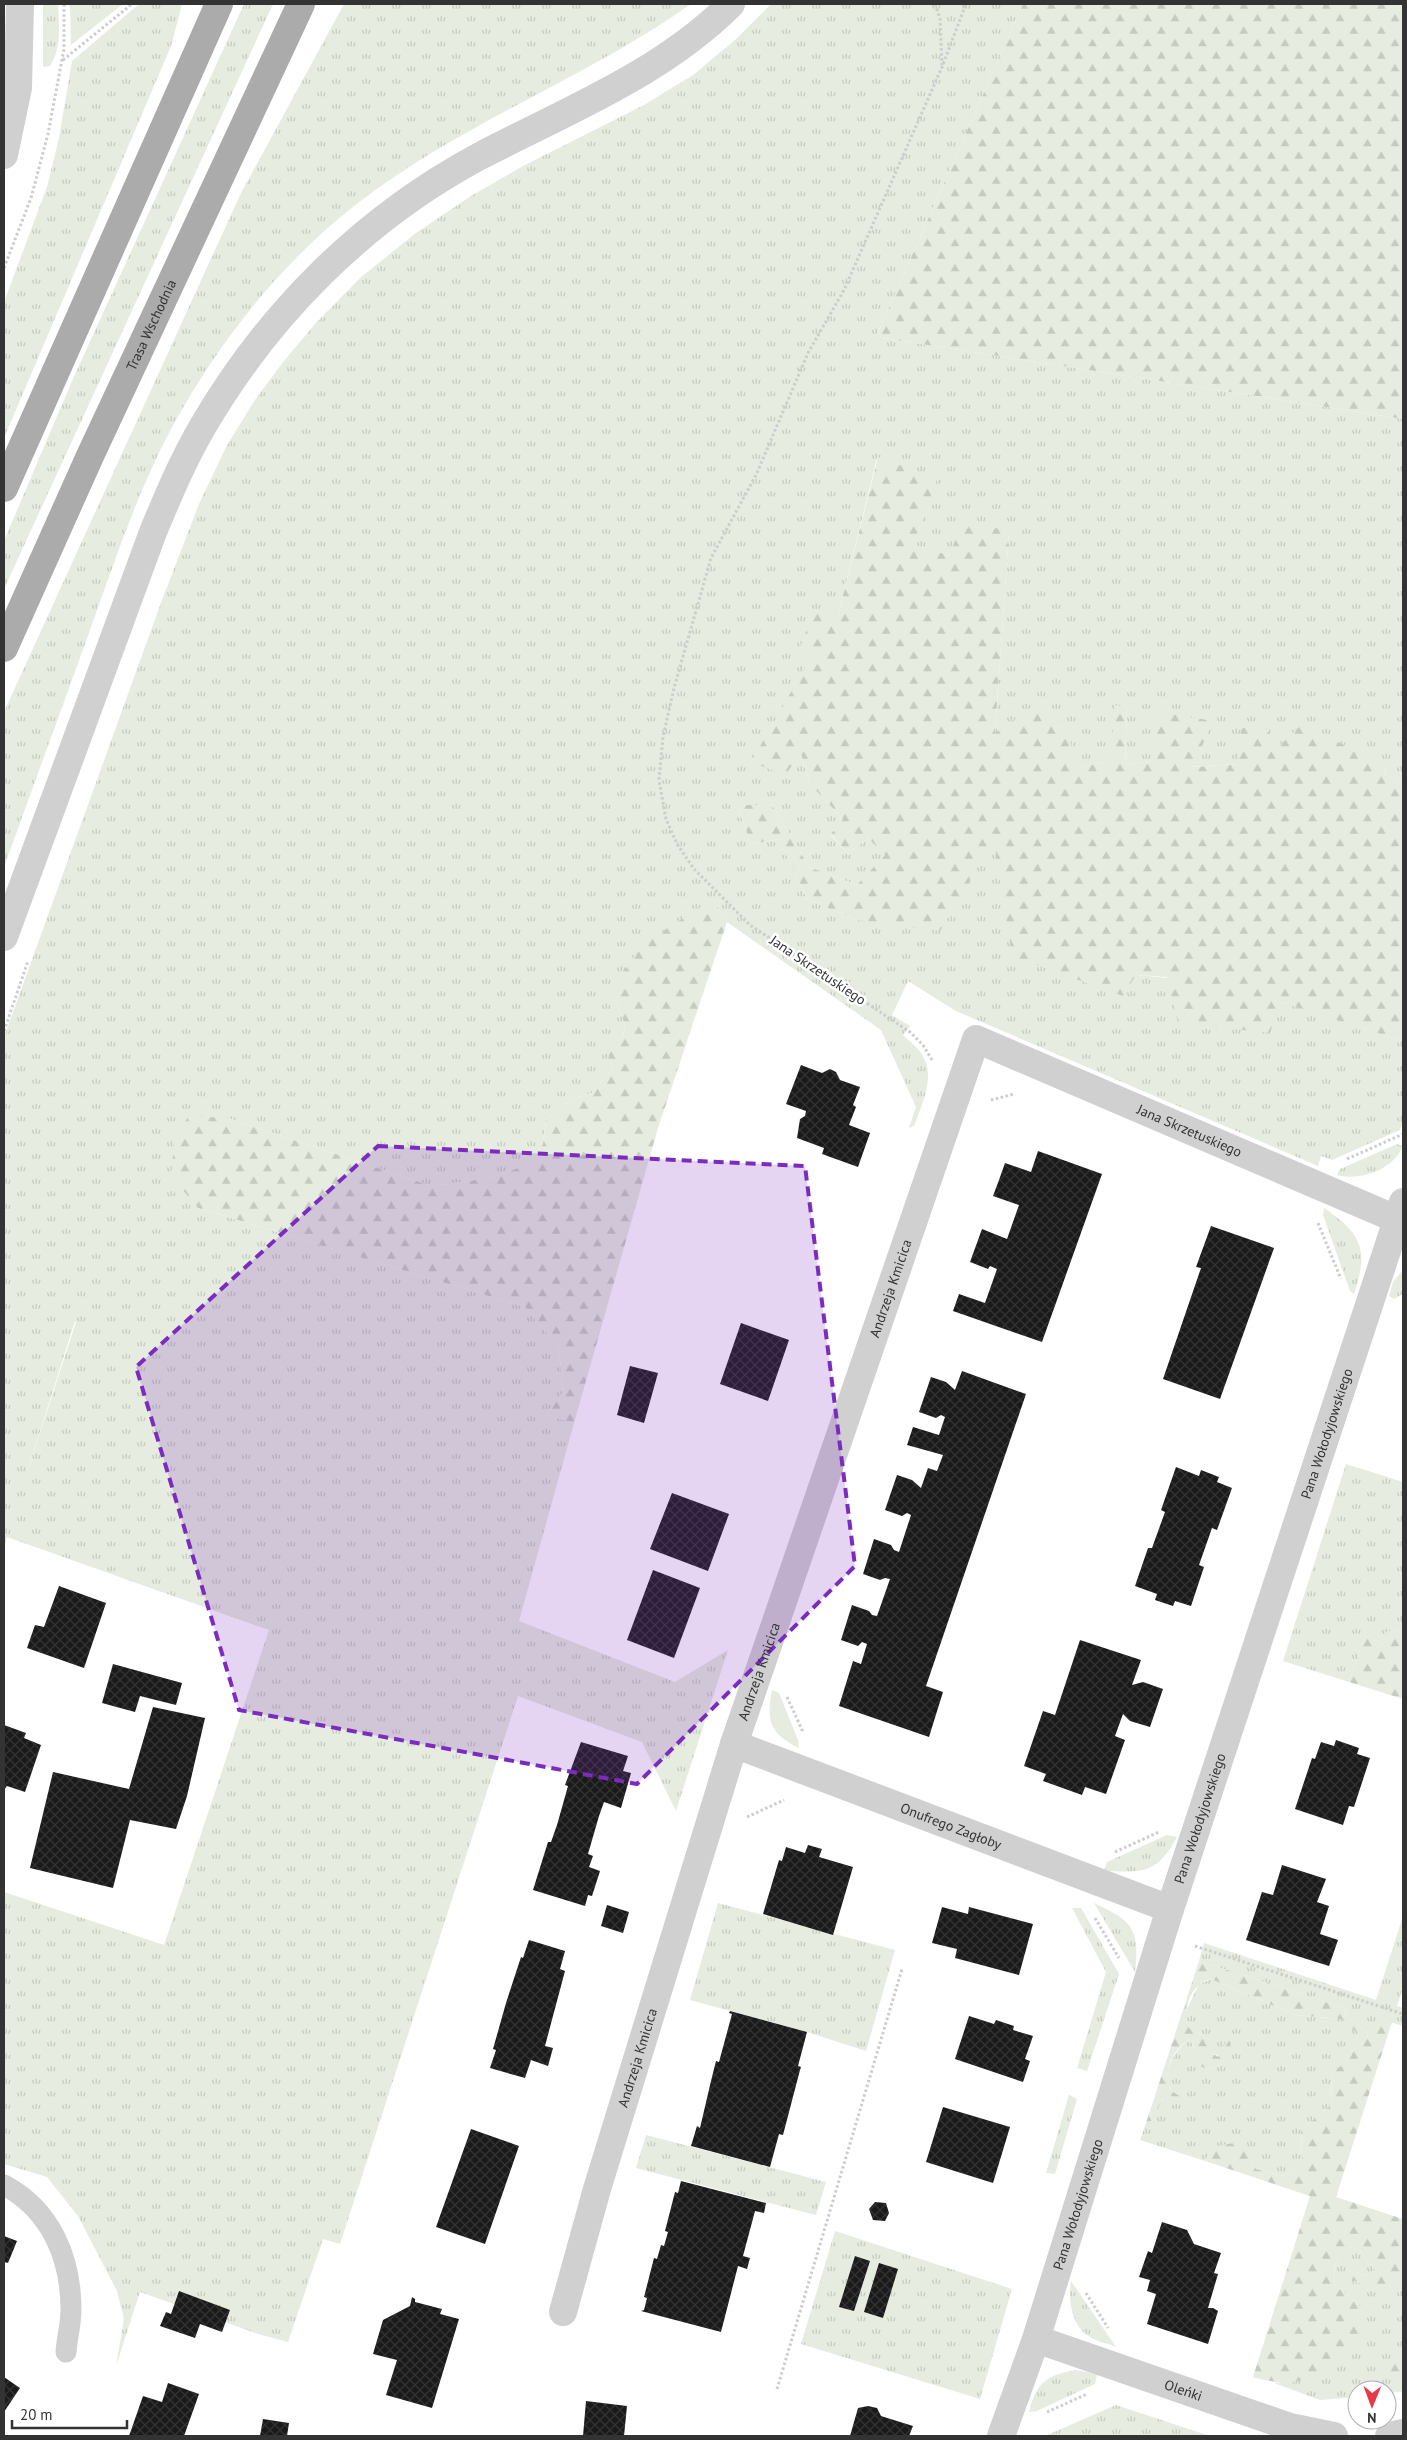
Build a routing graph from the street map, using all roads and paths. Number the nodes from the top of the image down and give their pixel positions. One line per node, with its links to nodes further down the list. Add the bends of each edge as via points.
1 (20, 4): 10 (street, via 18,88)
2 (132, 4): 8 (path)
3 (219, 4): 11 (main road)
4 (301, 4): 12 (main road, Trasa Wschodnia)
5 (731, 4): 13 (street, via 653,65 478,157 407,202 330,263 266,333 217,402 170,492)
6 (935, 4): 9 (path, via 940,19)
7 (966, 4): 9 (path, Jana Skrzetuskiego)
8 (62, 60)
9 (942, 67): 16 (path, Jana Skrzetuskiego, via 844,290 808,353 756,475 711,558 672,696 663,737 659,780 666,819 677,844 694,868 750,925)
10 (4, 155)
11 (4, 488)
12 (4, 648)
13 (4, 937)
14 (30, 956): 15 (path)
15 (4, 1031)
16 (910, 1032)
17 (976, 1038): 20 (street, Jana Skrzetuskiego); 21 (street, Andrzeja Kmicica)
18 (1020, 1093): 19 (path, via 993,1098)
19 (984, 1104)
20 (1401, 1214): 22 (street, Pana Wołodyjowskiego)
21 (734, 1744): 22 (street, Onufrego Zagłoby); 27 (street, Andrzeja Kmicica, via 597,2189)
22 (1170, 1909): 28 (street, Pana Wołodyjowskiego)
23 (1192, 1945): 25 (path)
24 (902, 1969): 30 (path)
25 (1403, 2014)
26 (4, 2185): 29 (lane, via 23,2195 40,2212 68,2270 71,2311)
27 (563, 2312)
28 (1036, 2339): 32 (street, Pana Wołodyjowskiego); 33 (street, Oleńki, via 1290,2427)
29 (66, 2352)
30 (777, 2390)
31 (1403, 2433): 34 (street)
32 (1001, 2436)
33 (1334, 2436)
34 (1389, 2436)

